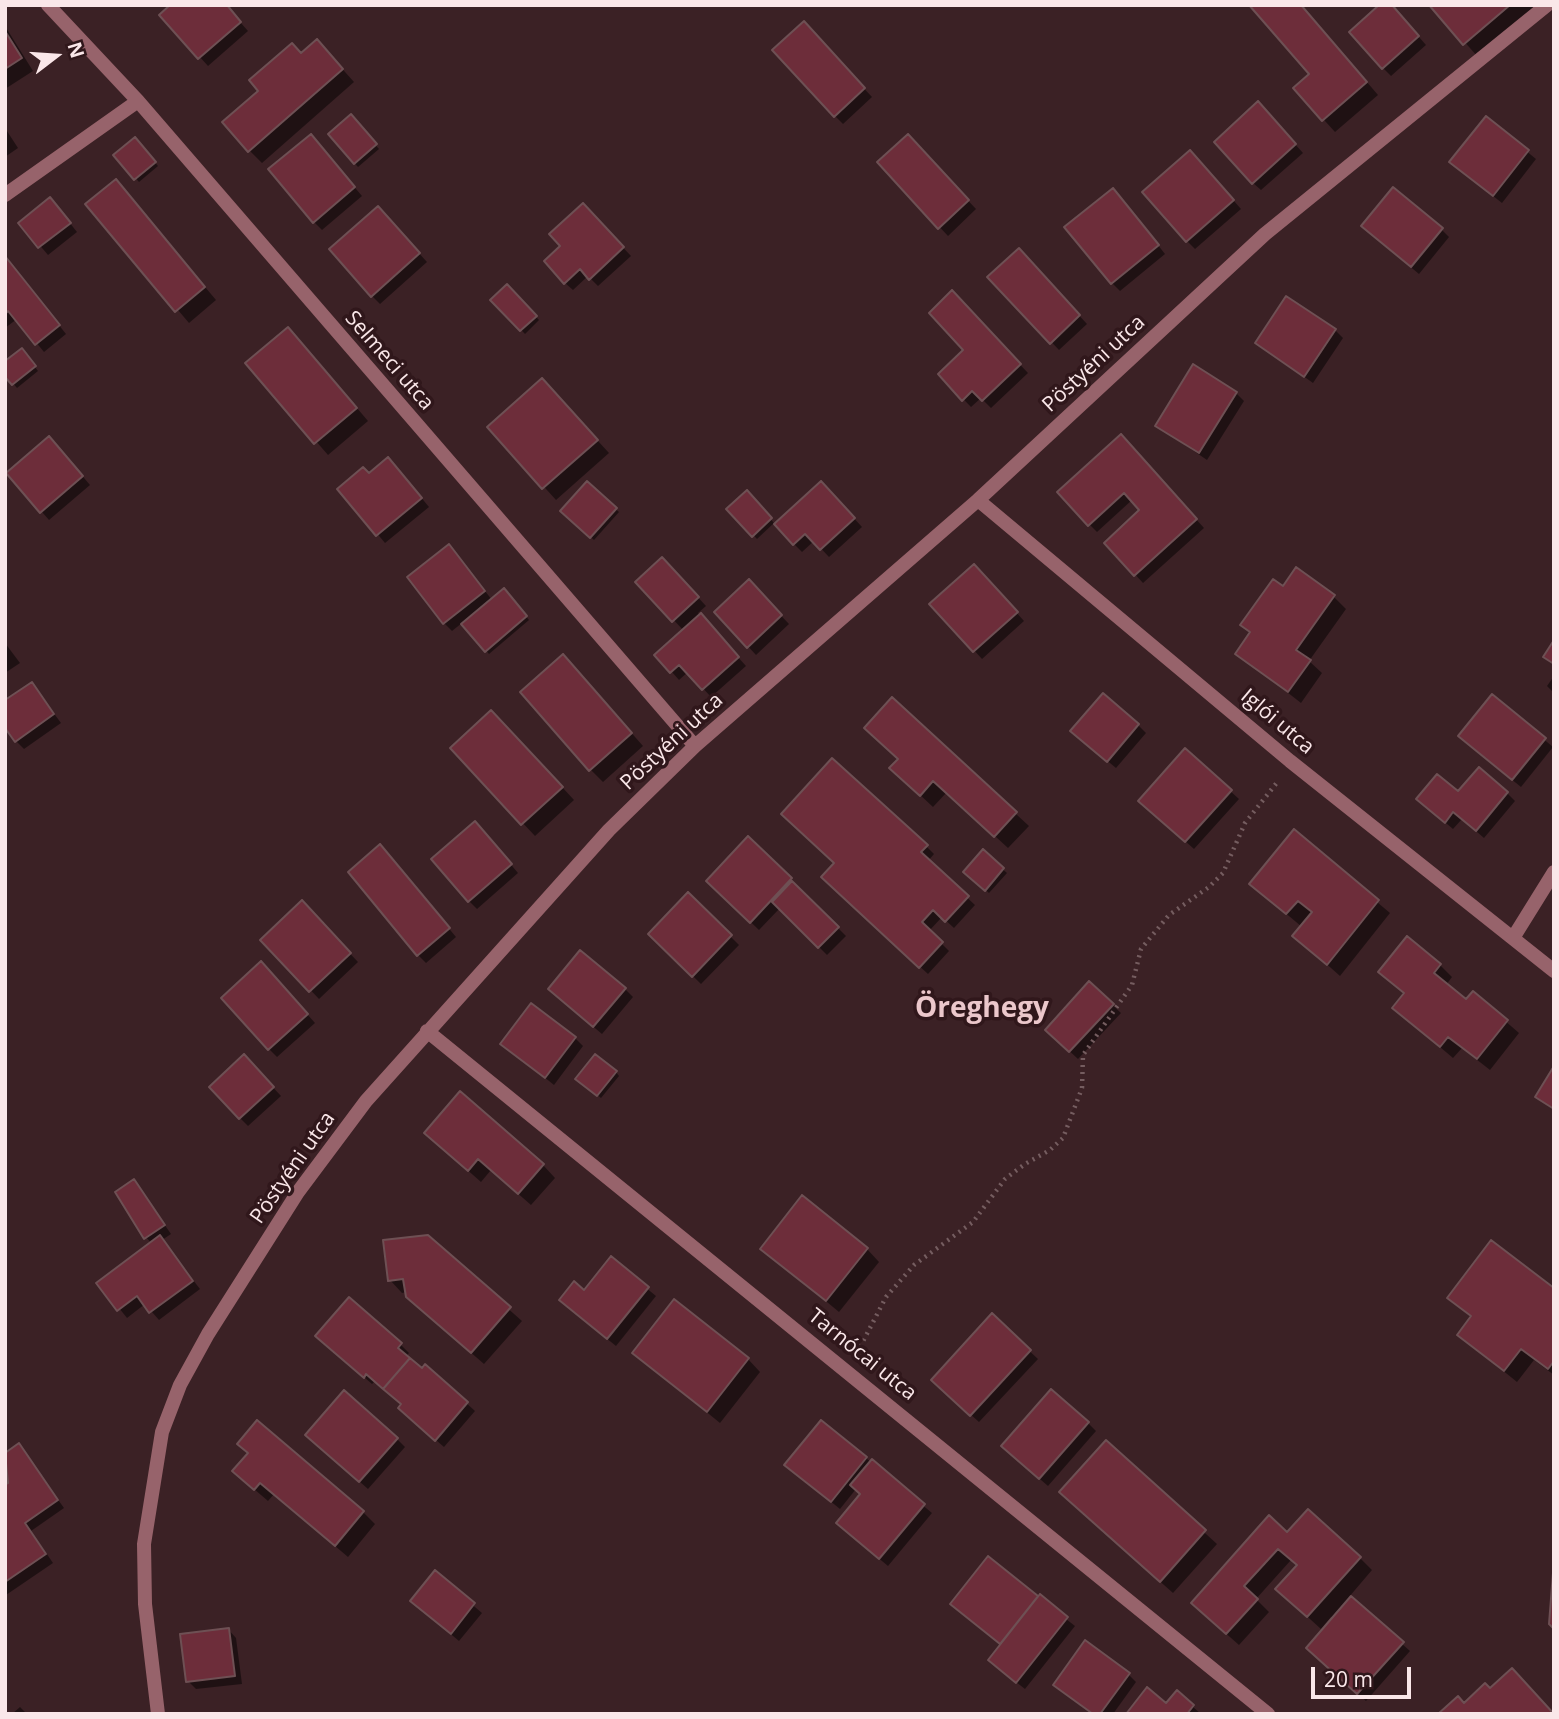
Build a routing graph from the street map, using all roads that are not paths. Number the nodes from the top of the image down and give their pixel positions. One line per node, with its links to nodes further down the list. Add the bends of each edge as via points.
1 (48, 5): 3 (street, Selmeci utca)
2 (1547, 5): 5 (street, Pöstyéni utca, via 1265,234)
3 (138, 101): 4 (street); 6 (street, Selmeci utca)
4 (5, 195)
5 (978, 500): 6 (street, Pöstyéni utca); 8 (street, Iglói utca, via 1290,761)
6 (695, 746): 10 (street, Pöstyéni utca, via 609,830)
7 (1554, 872): 8 (street)
8 (1513, 938): 9 (street, Iglói utca)
9 (1554, 971)
10 (428, 1031): 11 (street, Pöstyéni utca, via 366,1101 298,1192 180,1385 162,1432 144,1544 145,1604); 12 (street, Tarnócai utca)
11 (158, 1714)
12 (1268, 1714)

